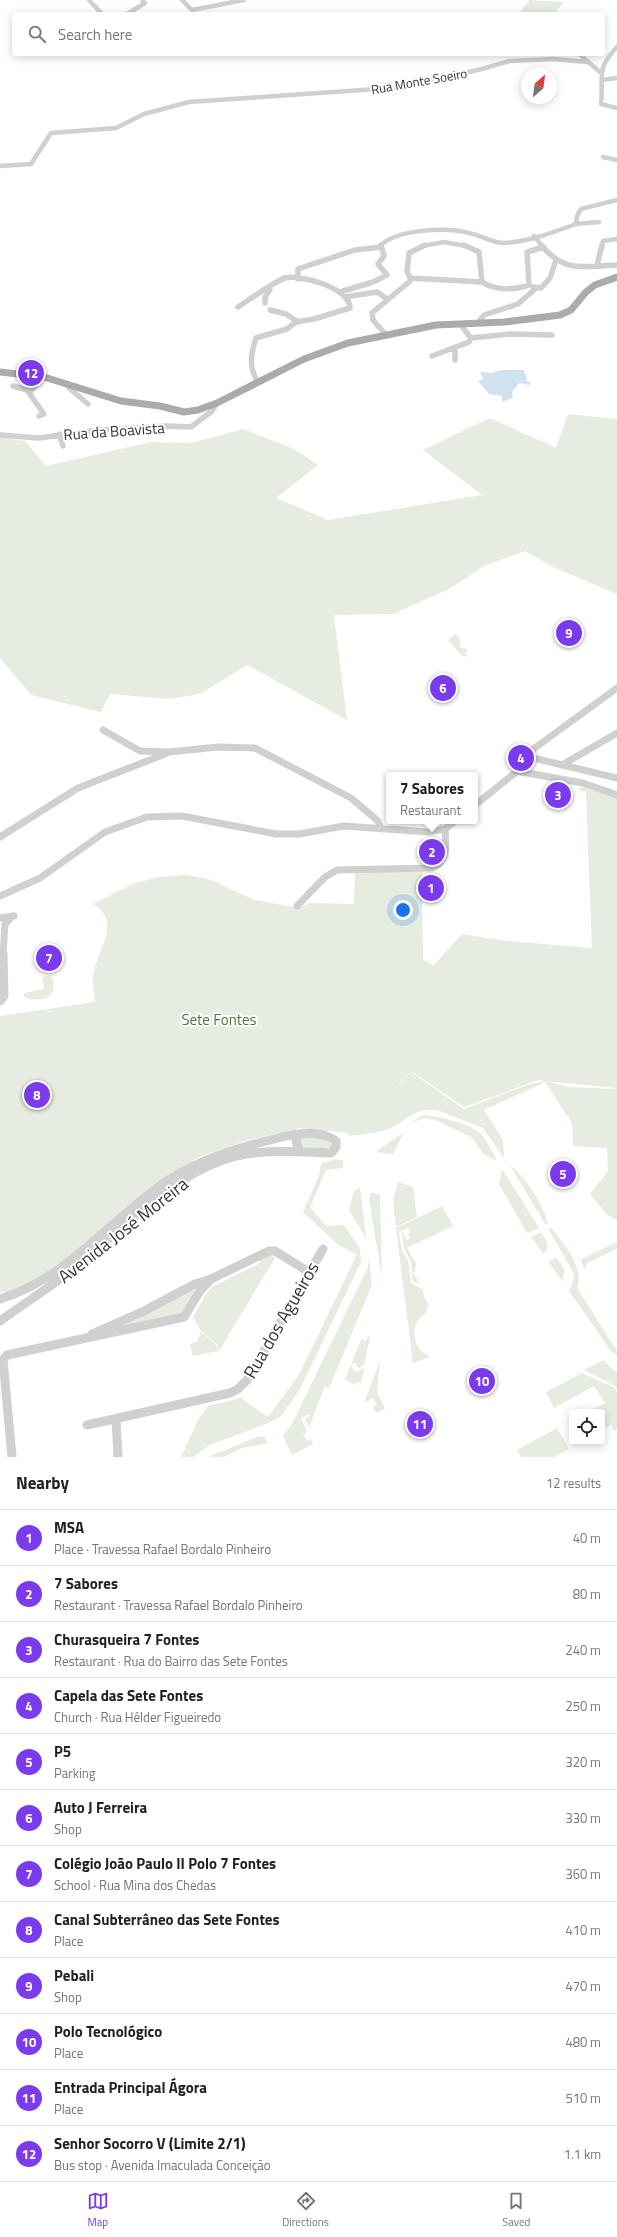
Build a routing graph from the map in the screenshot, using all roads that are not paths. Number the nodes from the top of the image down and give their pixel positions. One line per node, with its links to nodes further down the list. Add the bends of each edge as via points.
1 (89, 0): 6 (street)
2 (142, 0): 7 (street, via 144,3)
3 (181, 0): 5 (street, via 192,10)
4 (244, 0): 5 (street)
5 (239, 1)
6 (100, 12)
7 (130, 12)
8 (617, 47): 11 (street, via 606,59)
9 (581, 56): 10 (street)
10 (587, 62): 11 (street); 17 (street, Rua Monte Soeiro, via 553,59 510,61 392,88 174,105 144,114 116,128 51,133 34,161 26,165)
11 (600, 72): 13 (street)
12 (617, 78): 13 (street)
13 (602, 80): 14 (street, via 601,104)
14 (617, 108)
15 (603, 157): 16 (street)
16 (617, 160)
17 (0, 166)
18 (617, 200): 20 (street, via 582,209 577,216)
19 (599, 222): 20 (street)
20 (576, 224): 21 (street)
21 (534, 236): 23 (street, via 502,243 466,232 427,231 385,240); 24 (street)
22 (617, 239): 27 (street, via 602,242)
23 (381, 247): 30 (street, via 355,250 298,269); 35 (street, via 384,256 378,264 387,275)
24 (544, 247): 25 (street); 32 (street, via 527,252)
25 (556, 260): 27 (street, via 576,267); 34 (street, via 547,283 541,288)
26 (617, 265): 27 (street)
27 (598, 266)
28 (617, 277): 42 (main road, via 595,285 571,310 560,315)
29 (410, 278): 31 (street); 31 (street, via 407,271 409,253 429,243 450,242 465,244 479,252); 37 (street, via 410,281)
30 (298, 279): 33 (street, via 285,278); 35 (street, via 310,279)
31 (482, 282): 32 (street, via 493,287)
32 (529, 285): 34 (street)
33 (271, 288): 38 (street, via 265,297); 39 (street)
34 (536, 288): 42 (street, via 518,304 484,315)
35 (340, 292): 36 (street)
36 (345, 297): 37 (street, via 377,292); 41 (street, via 350,308 317,321)
37 (386, 298): 44 (street, via 372,313 373,320)
38 (265, 303)
39 (238, 307)
40 (270, 310): 41 (street, via 286,314)
41 (298, 322): 52 (street, via 287,329 256,338 250,360 251,372)
42 (478, 323): 43 (main road)
43 (460, 324): 44 (main road, via 436,325); 46 (street)
44 (385, 334): 52 (main road, via 348,342 304,359)
45 (552, 335): 46 (street, via 511,334)
46 (471, 338): 47 (street, via 469,342)
47 (455, 348): 48 (street); 49 (street)
48 (432, 356)
49 (455, 360)
50 (0, 372): 51 (main road)
51 (44, 377): 53 (main road); 55 (street)
52 (258, 382): 56 (main road)
53 (70, 385): 56 (main road, via 121,401 184,412); 57 (street, via 68,388)
54 (13, 386): 55 (street)
55 (30, 391): 58 (street, via 44,414)
56 (217, 403): 59 (street, Rua da Boavista, via 212,411 191,427 166,426)
57 (88, 404)
58 (39, 416)
59 (59, 434): 60 (street, Rua da Boavista, via 39,438); 61 (street)
60 (0, 435)
61 (64, 446)
62 (617, 688): 66 (street, via 532,750)
63 (103, 730): 65 (street, via 140,751)
64 (617, 733): 67 (street)
65 (169, 752): 73 (street, via 193,753 220,751 224,748 255,748 351,798 378,821); 75 (street, via 78,788)
66 (529, 757): 67 (street); 68 (street)
67 (562, 765): 69 (street)
68 (516, 772): 70 (street, via 583,783); 71 (street)
69 (617, 778)
70 (617, 795)
71 (478, 803)
72 (451, 824): 74 (street)
73 (381, 829): 74 (street, via 428,832); 76 (street, via 344,826 299,834 276,834 182,816 147,817 105,832 40,878)
74 (444, 829): 77 (street, via 446,858 441,864 432,868 337,870 324,877)
75 (0, 837)
76 (0, 896)
77 (297, 906)
78 (0, 918): 79 (street, via 14,916 5,924 2,962 4,996)
79 (0, 1001)
80 (303, 1134): 81 (street, via 296,1142); 81 (street, Avenida José Moreira, via 330,1137 337,1145 335,1150 327,1154); 85 (street, Avenida José Moreira, via 236,1148 193,1165 160,1186 53,1274 24,1292)
81 (300, 1151): 86 (street, Avenida José Moreira, via 254,1152 227,1159 198,1172 158,1198 57,1281)
82 (323, 1249): 83 (street, Rua dos Agueiros)
83 (309, 1272): 84 (street, via 275,1251 269,1251); 90 (street, Rua dos Agueiros, via 247,1380 238,1389)
84 (197, 1288): 87 (street); 88 (street, via 184,1317)
85 (0, 1299)
86 (0, 1321)
87 (122, 1321): 88 (street); 89 (street)
88 (125, 1331): 89 (street)
89 (87, 1338): 92 (street, via 4,1357)
90 (116, 1420): 91 (street); 93 (street)
91 (87, 1425)
92 (12, 1457)
93 (118, 1457)

